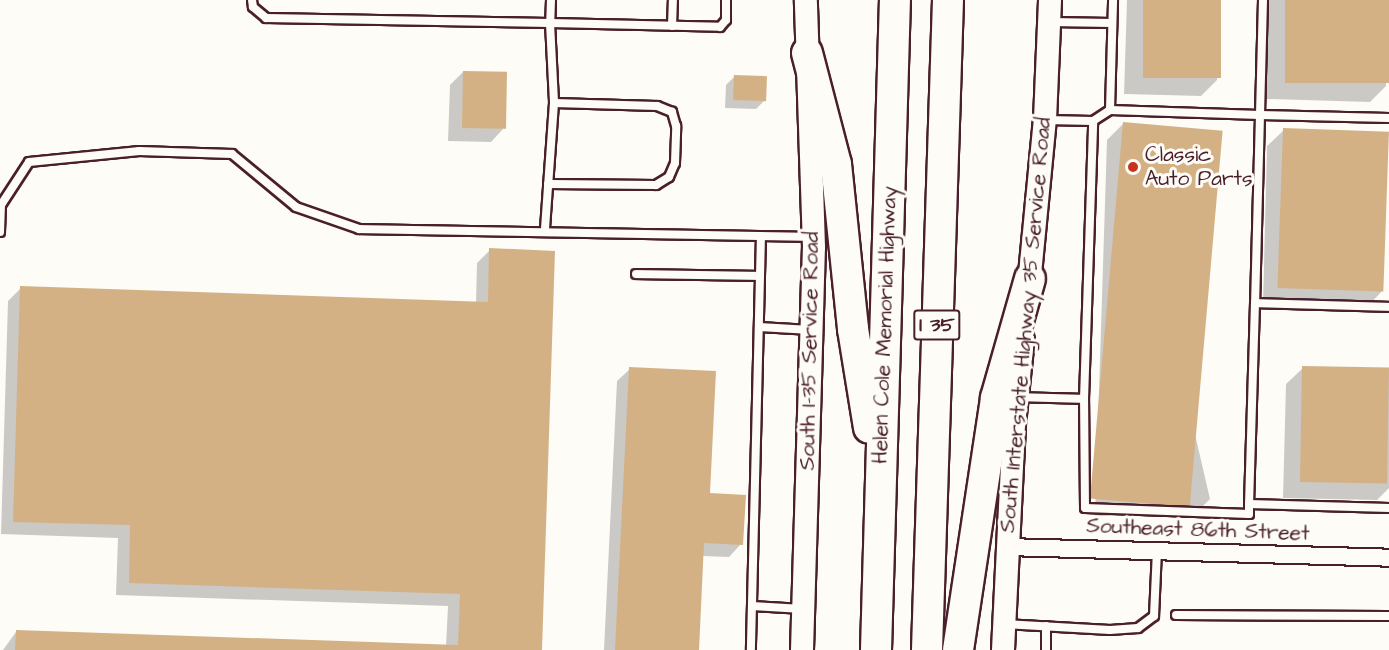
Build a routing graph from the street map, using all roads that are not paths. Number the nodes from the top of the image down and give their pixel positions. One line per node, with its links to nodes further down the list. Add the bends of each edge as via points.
1 (252, 0): 11 (lane, via 253,7 266,18)
2 (551, 0): 11 (lane)
3 (673, 0): 13 (lane)
4 (726, 0): 13 (lane, via 726,20 720,27)
5 (806, 0): 14 (main road)
6 (895, 0): 35 (highway, Helen Cole Memorial Highway / I 35)
7 (948, 0): 50 (highway, I 35)
8 (1113, 0): 12 (lane)
9 (1263, 0): 17 (lane)
10 (1050, 11): 12 (lane); 19 (main road, South Interstate Highway 35 Service Road)
11 (550, 23): 13 (lane); 15 (lane)
12 (1113, 23): 16 (lane)
13 (672, 26)
14 (807, 53): 25 (main road, South I-35 Service Road); 35 (highway, via 836,164 852,329)
15 (554, 103): 21 (lane); 21 (lane, via 657,106 672,112 676,126 675,163 669,177 656,185)
16 (1110, 110): 17 (lane); 20 (lane)
17 (1260, 115): 18 (lane); 29 (lane)
18 (1389, 118)
19 (1045, 120): 20 (lane); 28 (main road, South Interstate Highway 35 Service Road)
20 (1093, 121): 34 (lane)
21 (548, 184): 22 (lane)
22 (545, 230): 23 (lane, via 359,229 296,207 232,154 139,151 29,162 1,205); 24 (lane)
23 (0, 232)
24 (761, 236): 25 (lane); 27 (lane)
25 (814, 237): 32 (main road, South I-35 Service Road)
26 (636, 274): 27 (lane)
27 (760, 276): 31 (lane)
28 (1030, 279): 33 (main road, South Interstate Highway 35 Service Road); 51 (highway, via 996,398)
29 (1255, 303): 30 (lane); 36 (lane)
30 (1389, 307)
31 (759, 327): 32 (lane); 41 (lane)
32 (812, 330): 42 (main road, South I-35 Service Road)
33 (1017, 397): 34 (lane); 38 (main road, South Interstate Highway 35 Service Road)
34 (1084, 399): 36 (lane, via 1084,508 1249,514)
35 (880, 495): 49 (highway, Helen Cole Memorial Highway / I 35)
36 (1249, 504): 37 (lane)
37 (1389, 508)
38 (1006, 547): 39 (street, Southeast 86th Street); 45 (main road, South Interstate Highway 35 Service Road)
39 (1157, 551): 40 (street, Southeast 86th Street); 46 (lane, via 1154,616 1138,627 1110,630)
40 (1389, 558)
41 (752, 606): 42 (lane); 47 (lane)
42 (803, 609): 48 (main road, South I-35 Service Road)
43 (1176, 615): 44 (lane)
44 (1389, 616)
45 (1004, 624): 46 (lane); 52 (main road, South Interstate Highway 35 Service Road)
46 (1046, 626): 53 (lane)
47 (751, 650)
48 (802, 650)
49 (876, 650)
50 (927, 650)
51 (958, 650)
52 (1003, 650)
53 (1046, 650)

